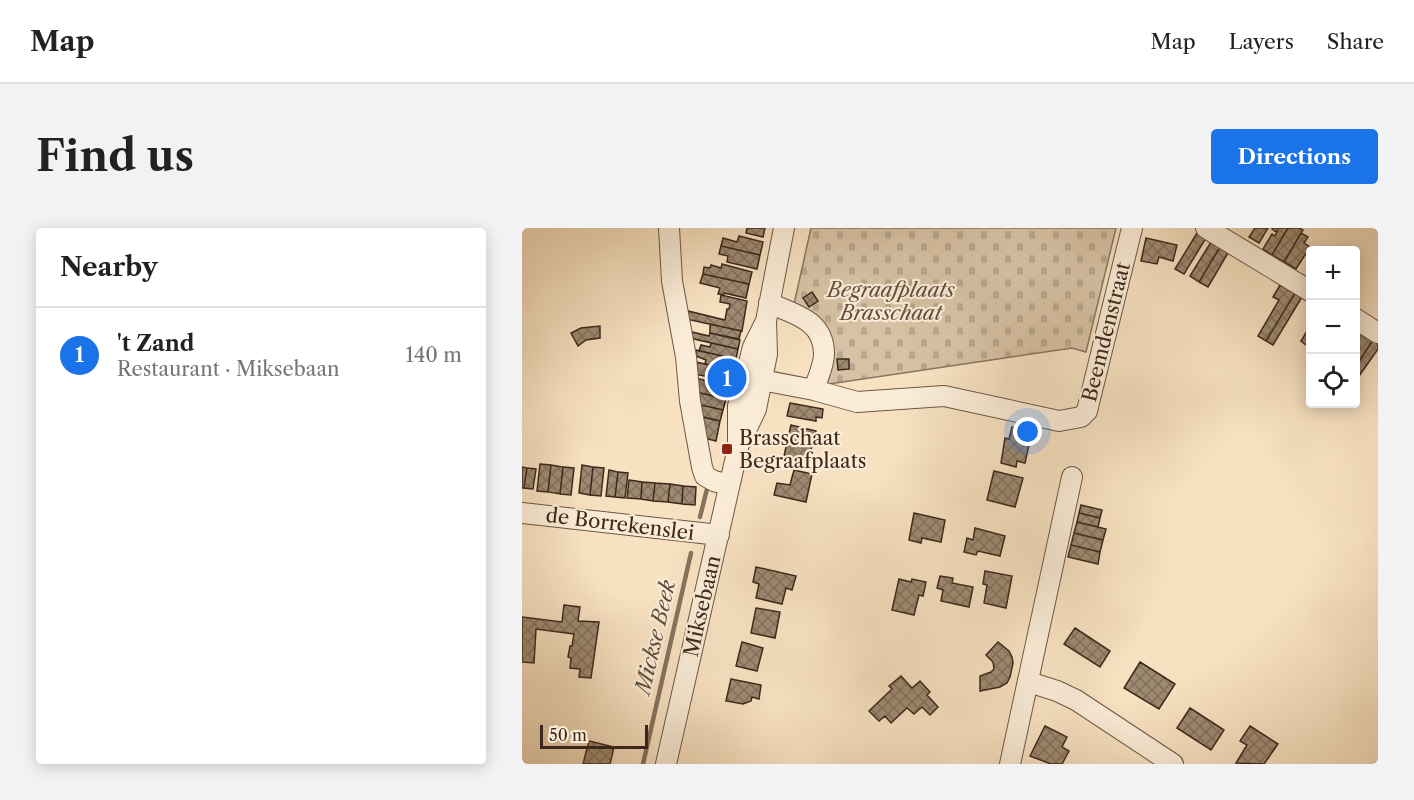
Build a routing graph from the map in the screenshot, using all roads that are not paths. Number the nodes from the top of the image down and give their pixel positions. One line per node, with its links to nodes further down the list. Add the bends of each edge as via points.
1 (669, 228): 12 (street, via 672,281 690,401)
2 (784, 228): 6 (street, Miksebaan)
3 (1132, 228): 10 (street, Beemdenstraat, via 1086,411 1081,417 1059,421 944,396 857,402)
4 (1206, 228): 5 (street)
5 (1306, 288)
6 (768, 312): 9 (street, Miksebaan, via 753,348); 10 (street, via 799,314 819,336 824,355)
7 (1360, 322): 8 (street)
8 (1378, 333)
9 (754, 379): 10 (street, Beemdenstraat); 12 (street, Miksebaan, via 756,409 738,448)
10 (814, 390)
11 (1072, 477): 15 (street)
12 (716, 481): 14 (street, Miksebaan)
13 (522, 513): 14 (street, de Borrekenslei)
14 (718, 535): 17 (street, Miksebaan)
15 (1029, 682): 16 (street); 18 (street, via 1076,700)
16 (1012, 760)
17 (666, 764)
18 (1173, 764)

